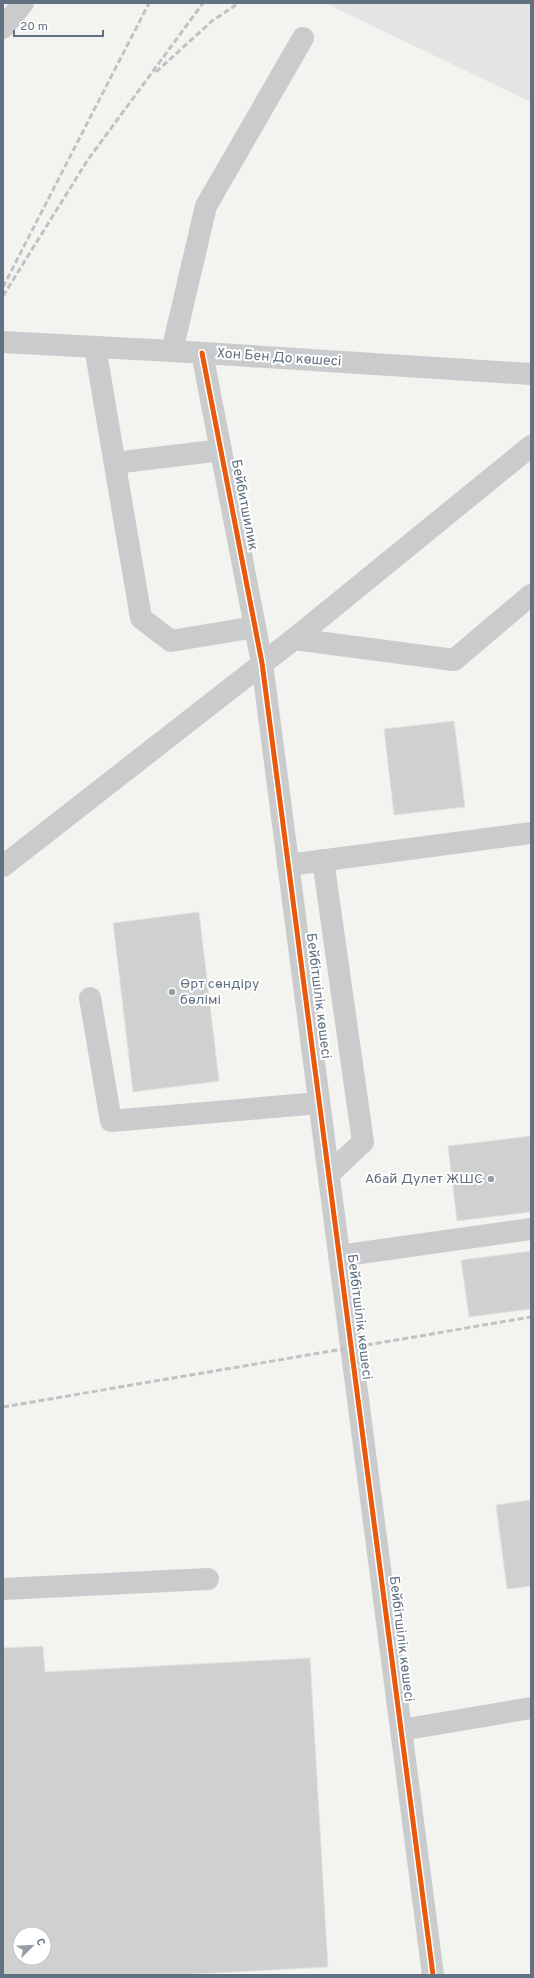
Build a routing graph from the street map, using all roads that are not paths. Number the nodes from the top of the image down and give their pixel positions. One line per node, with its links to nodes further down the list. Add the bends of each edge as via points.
1 (23, 3): 2 (street)
2 (3, 28)
3 (303, 38): 6 (street, via 206,206)
4 (3, 342): 5 (street, Хон Бен До көшесі)
5 (95, 347): 6 (street, Хон Бен До көшесі); 11 (street)
6 (172, 351): 7 (street, Хон Бен До көшесі)
7 (202, 353): 8 (street, Хон Бен До көшесі); 10 (street, Бейбитшилик)
8 (531, 374)
9 (531, 446): 14 (street)
10 (221, 450): 11 (street); 13 (street, Бейбитшилик)
11 (115, 463): 13 (street, via 141,618 170,641)
12 (531, 595): 14 (street, via 454,660)
13 (255, 627): 15 (street, Бейбитшилик)
14 (294, 639): 15 (street)
15 (262, 663): 18 (street, Бейбітшілік көшесі); 19 (street)
16 (531, 833): 17 (street)
17 (323, 860): 18 (street); 22 (street, via 363,1142)
18 (288, 865): 21 (street, Бейбітшілік көшесі)
19 (3, 866)
20 (90, 998): 21 (street, via 111,1121)
21 (319, 1103): 22 (street, Бейбітшілік көшесі)
22 (328, 1174): 24 (street, Бейбітшілік көшесі)
23 (531, 1229): 24 (street)
24 (339, 1256): 28 (street, Бейбітшілік көшесі)
25 (208, 1579): 26 (street)
26 (3, 1590)
27 (531, 1708): 28 (street)
28 (401, 1730): 29 (street, Бейбітшілік көшесі)
29 (433, 1975)

